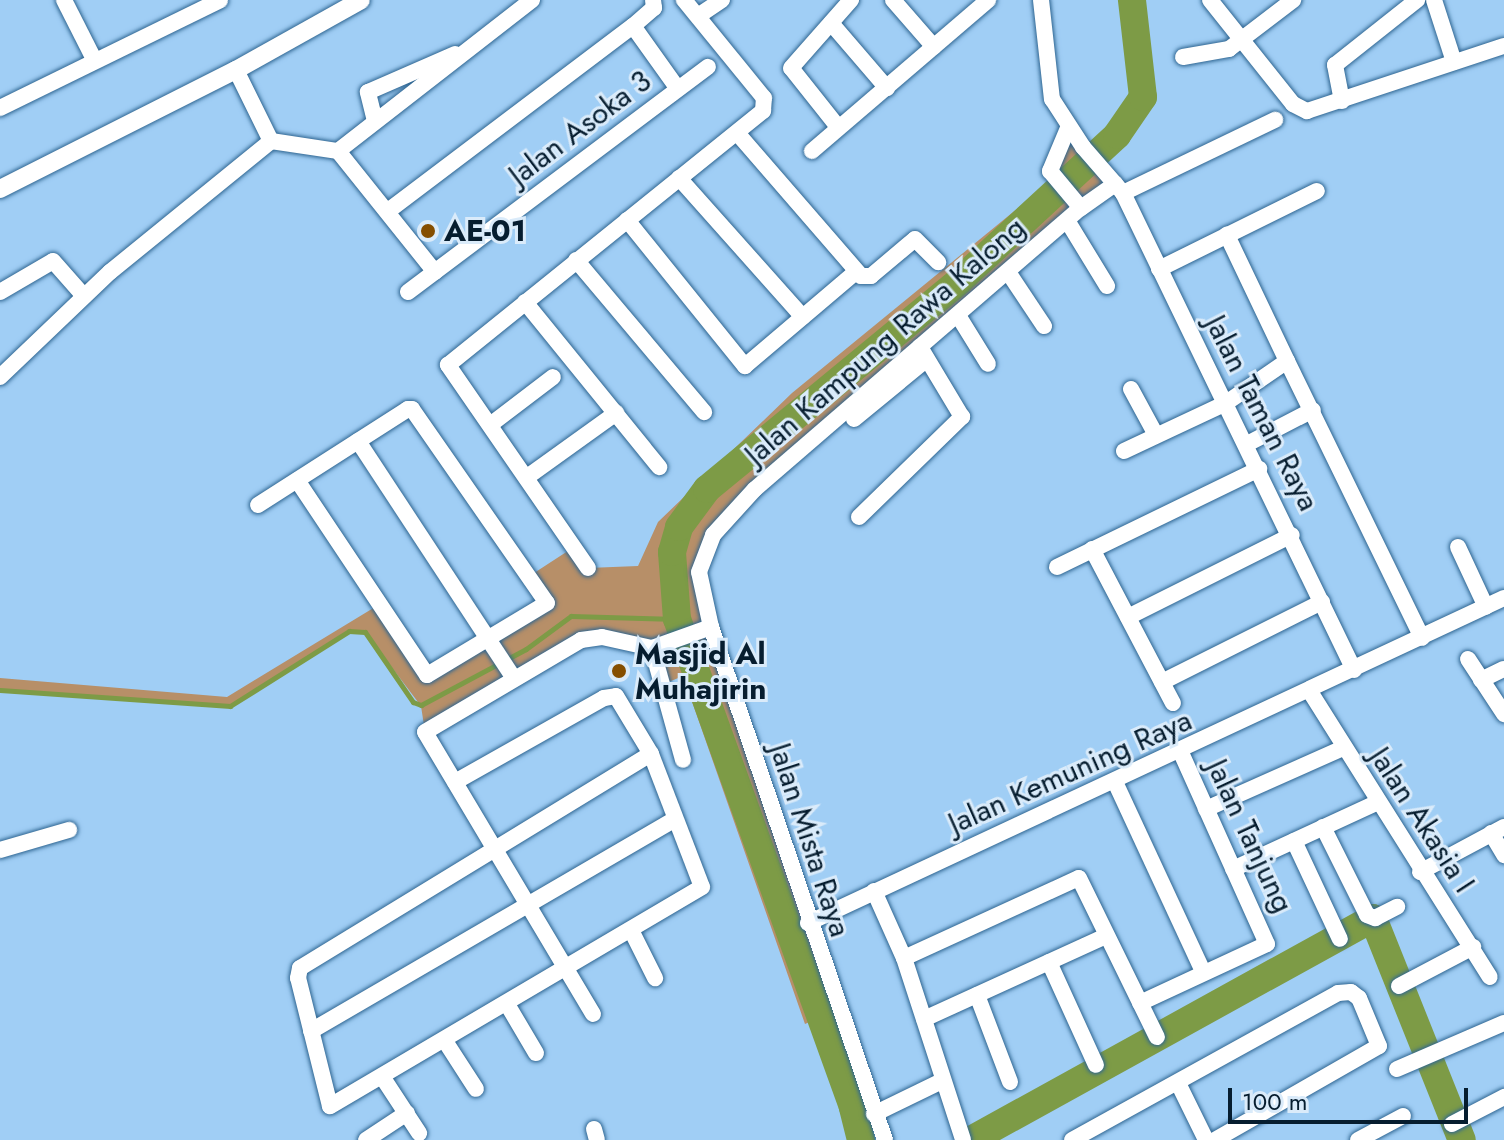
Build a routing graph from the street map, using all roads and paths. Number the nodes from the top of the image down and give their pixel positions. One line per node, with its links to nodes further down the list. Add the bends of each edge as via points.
1 (64, 0): 24 (street)
2 (220, 0): 24 (street)
3 (361, 0): 27 (street)
4 (532, 0): 22 (street)
5 (653, 0): 18 (street, via 654,8)
6 (684, 0): 16 (street)
7 (722, 0): 16 (street)
8 (851, 0): 17 (street)
9 (893, 0): 21 (street)
10 (1041, 0): 35 (street, via 1047,80)
11 (1210, 0): 19 (street)
12 (1293, 0): 19 (street)
13 (1417, 0): 30 (street, via 1335,65)
14 (1434, 0): 25 (street)
15 (983, 2): 21 (street)
16 (698, 16): 36 (street, via 765,101 763,111)
17 (831, 23): 28 (street); 34 (street, via 791,68)
18 (633, 26): 29 (street); 45 (street)
19 (1244, 40): 23 (street, via 1209,56); 30 (street, via 1300,109)
20 (1504, 46): 25 (street)
21 (934, 47): 28 (street)
22 (458, 53): 33 (street); 33 (street, via 370,90 366,96)
23 (1183, 57)
24 (95, 61): 31 (street)
25 (1454, 62): 30 (street)
26 (708, 67): 29 (street, Jalan Asoka 3)
27 (236, 70): 37 (street); 42 (street)
28 (887, 88): 34 (street)
29 (678, 89): 52 (street, Jalan Asoka 3)
30 (1342, 101)
31 (2, 102)
32 (1275, 120): 41 (street, Jalan Kampung Rawa Kalong)
33 (375, 121): 38 (street)
34 (838, 127): 39 (street)
35 (1068, 128): 41 (street, Jalan Taman Raya); 44 (street, via 1050,171)
36 (738, 134): 40 (street); 53 (street)
37 (271, 141): 38 (street); 58 (street)
38 (338, 151): 45 (street)
39 (812, 151)
40 (679, 178): 46 (street); 60 (street)
41 (1119, 188): 44 (street, Jalan Kampung Rawa Kalong); 51 (street, Jalan Taman Raya)
42 (0, 189)
43 (1317, 191): 48 (street)
44 (1081, 208): 47 (street, Jalan Kampung Rawa Kalong)
45 (388, 211): 52 (street)
46 (627, 220): 49 (street); 60 (street, via 745,366)
47 (1068, 222): 54 (street, Jalan Kampung Rawa Kalong); 55 (street)
48 (1227, 235): 51 (street); 64 (street)
49 (576, 260): 59 (street); 71 (street)
50 (938, 262): 53 (street, via 915,239 871,276)
51 (1159, 269): 69 (street, Jalan Taman Raya)
52 (435, 272): 57 (street, Jalan Asoka 3)
53 (856, 272): 60 (street)
54 (1008, 272): 61 (street, Jalan Kampung Rawa Kalong); 62 (street)
55 (1107, 286)
56 (0, 292): 58 (street, via 53,261)
57 (408, 292)
58 (83, 295): 66 (street)
59 (525, 302): 72 (street); 73 (street, via 448,365)
60 (803, 317)
61 (959, 317): 63 (street, Jalan Kampung Rawa Kalong); 65 (street)
62 (1044, 326)
63 (924, 353): 82 (street); 84 (street, via 960,412 960,422); 88 (street, Jalan Kampung Rawa Kalong, via 755,489)
64 (1287, 361): 69 (street); 70 (street)
65 (988, 364)
66 (0, 377)
67 (553, 377): 73 (street)
68 (1131, 389): 74 (street)
69 (1226, 403): 74 (street); 76 (street, Jalan Taman Raya)
70 (1313, 410): 76 (street); 96 (street)
71 (704, 412)
72 (616, 413): 78 (street); 80 (street)
73 (490, 425): 80 (street)
74 (1156, 435): 77 (street)
75 (358, 441): 81 (street); 97 (street); 97 (street, via 408,409 415,410 547,598 545,605)
76 (1247, 444): 79 (street, Jalan Taman Raya)
77 (1124, 451)
78 (659, 467)
79 (1259, 469): 85 (street, Jalan Taman Raya); 87 (street)
80 (527, 477): 90 (street)
81 (297, 480): 83 (street); 97 (street, via 427,675)
82 (766, 491)
83 (258, 505)
84 (859, 517)
85 (1292, 535): 92 (street, Jalan Taman Raya); 94 (street)
86 (1458, 547): 93 (street)
87 (1092, 549): 89 (street); 94 (street)
88 (703, 553): 95 (street, Jalan Mista Raya, via 699,572)
89 (1057, 567)
90 (588, 568)
91 (1504, 598): 93 (street, Jalan Kemuning Raya)
92 (1322, 602): 101 (street, Jalan Taman Raya); 104 (street)
93 (1486, 607): 96 (street, Jalan Kemuning Raya)
94 (1128, 617): 104 (street)
95 (711, 627): 98 (street); 129 (street, Jalan Mista Raya)
96 (1422, 638): 101 (street, Jalan Kemuning Raya)
97 (490, 642): 102 (street)
98 (659, 646): 102 (street, via 602,637 581,640); 111 (street)
99 (1468, 659): 103 (street)
100 (1504, 669): 103 (street)
101 (1354, 670): 105 (street, Jalan Kemuning Raya)
102 (513, 677): 112 (street, via 425,732)
103 (1481, 680): 107 (street)
104 (1162, 682): 106 (street)
105 (1309, 690): 108 (street, Jalan Akasia I); 109 (street, Jalan Kemuning Raya)
106 (1173, 703)
107 (1504, 714)
108 (1343, 748): 114 (street, Jalan Akasia I); 115 (street)
109 (1181, 753): 113 (street, Jalan Kemuning Raya); 115 (street, Jalan Tanjung)
110 (651, 754): 112 (street, via 619,700 609,695); 116 (street); 121 (street)
111 (683, 760)
112 (455, 782): 121 (street)
113 (1116, 784): 126 (street, Jalan Kemuning Raya); 137 (street)
114 (1376, 803): 117 (street); 125 (street, Jalan Akasia I)
115 (1206, 809): 124 (street, Jalan Tanjung)
116 (675, 819): 127 (street); 130 (street, via 702,887)
117 (1323, 827): 120 (street); 128 (street, via 1367,915 1375,918)
118 (69, 830): 122 (street)
119 (1497, 830): 123 (street); 125 (street)
120 (1294, 841): 124 (street); 132 (street)
121 (494, 847): 127 (street); 147 (street, via 300,968)
122 (0, 850)
123 (1504, 855)
124 (1233, 869): 137 (street, Jalan Tanjung, via 1267,944)
125 (1420, 872): 133 (street, Jalan Akasia I)
126 (874, 891): 129 (street, Jalan Kemuning Raya); 134 (street)
127 (528, 905): 136 (street); 147 (street)
128 (1397, 907)
129 (808, 923): 160 (street, Jalan Mista Raya)
130 (631, 930): 136 (street); 139 (street)
131 (1106, 936): 134 (street, via 1079,878); 135 (street); 142 (street)
132 (1340, 939)
133 (1473, 947): 138 (street, Jalan Akasia I); 140 (street)
134 (904, 958): 145 (street)
135 (1049, 962): 141 (street); 151 (street)
136 (566, 969): 143 (street); 144 (street)
137 (1203, 971): 142 (street)
138 (1490, 977)
139 (655, 978)
140 (1399, 986)
141 (977, 995): 145 (street); 155 (street)
142 (1140, 1003): 148 (street)
143 (507, 1004): 149 (street); 150 (street)
144 (593, 1014)
145 (924, 1019): 154 (street)
146 (1504, 1023): 152 (street)
147 (311, 1031): 153 (street, via 327,1104)
148 (1157, 1037)
149 (445, 1041): 153 (street); 157 (street)
150 (536, 1053)
151 (1096, 1065)
152 (1397, 1069)
153 (383, 1078): 159 (street)
154 (942, 1081): 160 (street); 166 (street)
155 (1010, 1082)
156 (1178, 1083): 167 (street); 168 (street); 169 (street, via 1338,993 1359,998 1379,1046)
157 (476, 1089)
158 (1504, 1097): 162 (street)
159 (407, 1113): 163 (street); 164 (street)
160 (874, 1114): 165 (street, Jalan Mista Raya)
161 (1403, 1116): 170 (street)
162 (1452, 1124)
163 (419, 1133)
164 (366, 1140)
165 (885, 1140)
166 (963, 1140)
167 (1072, 1140)
168 (1206, 1140)
169 (1215, 1140)
170 (1358, 1140)

